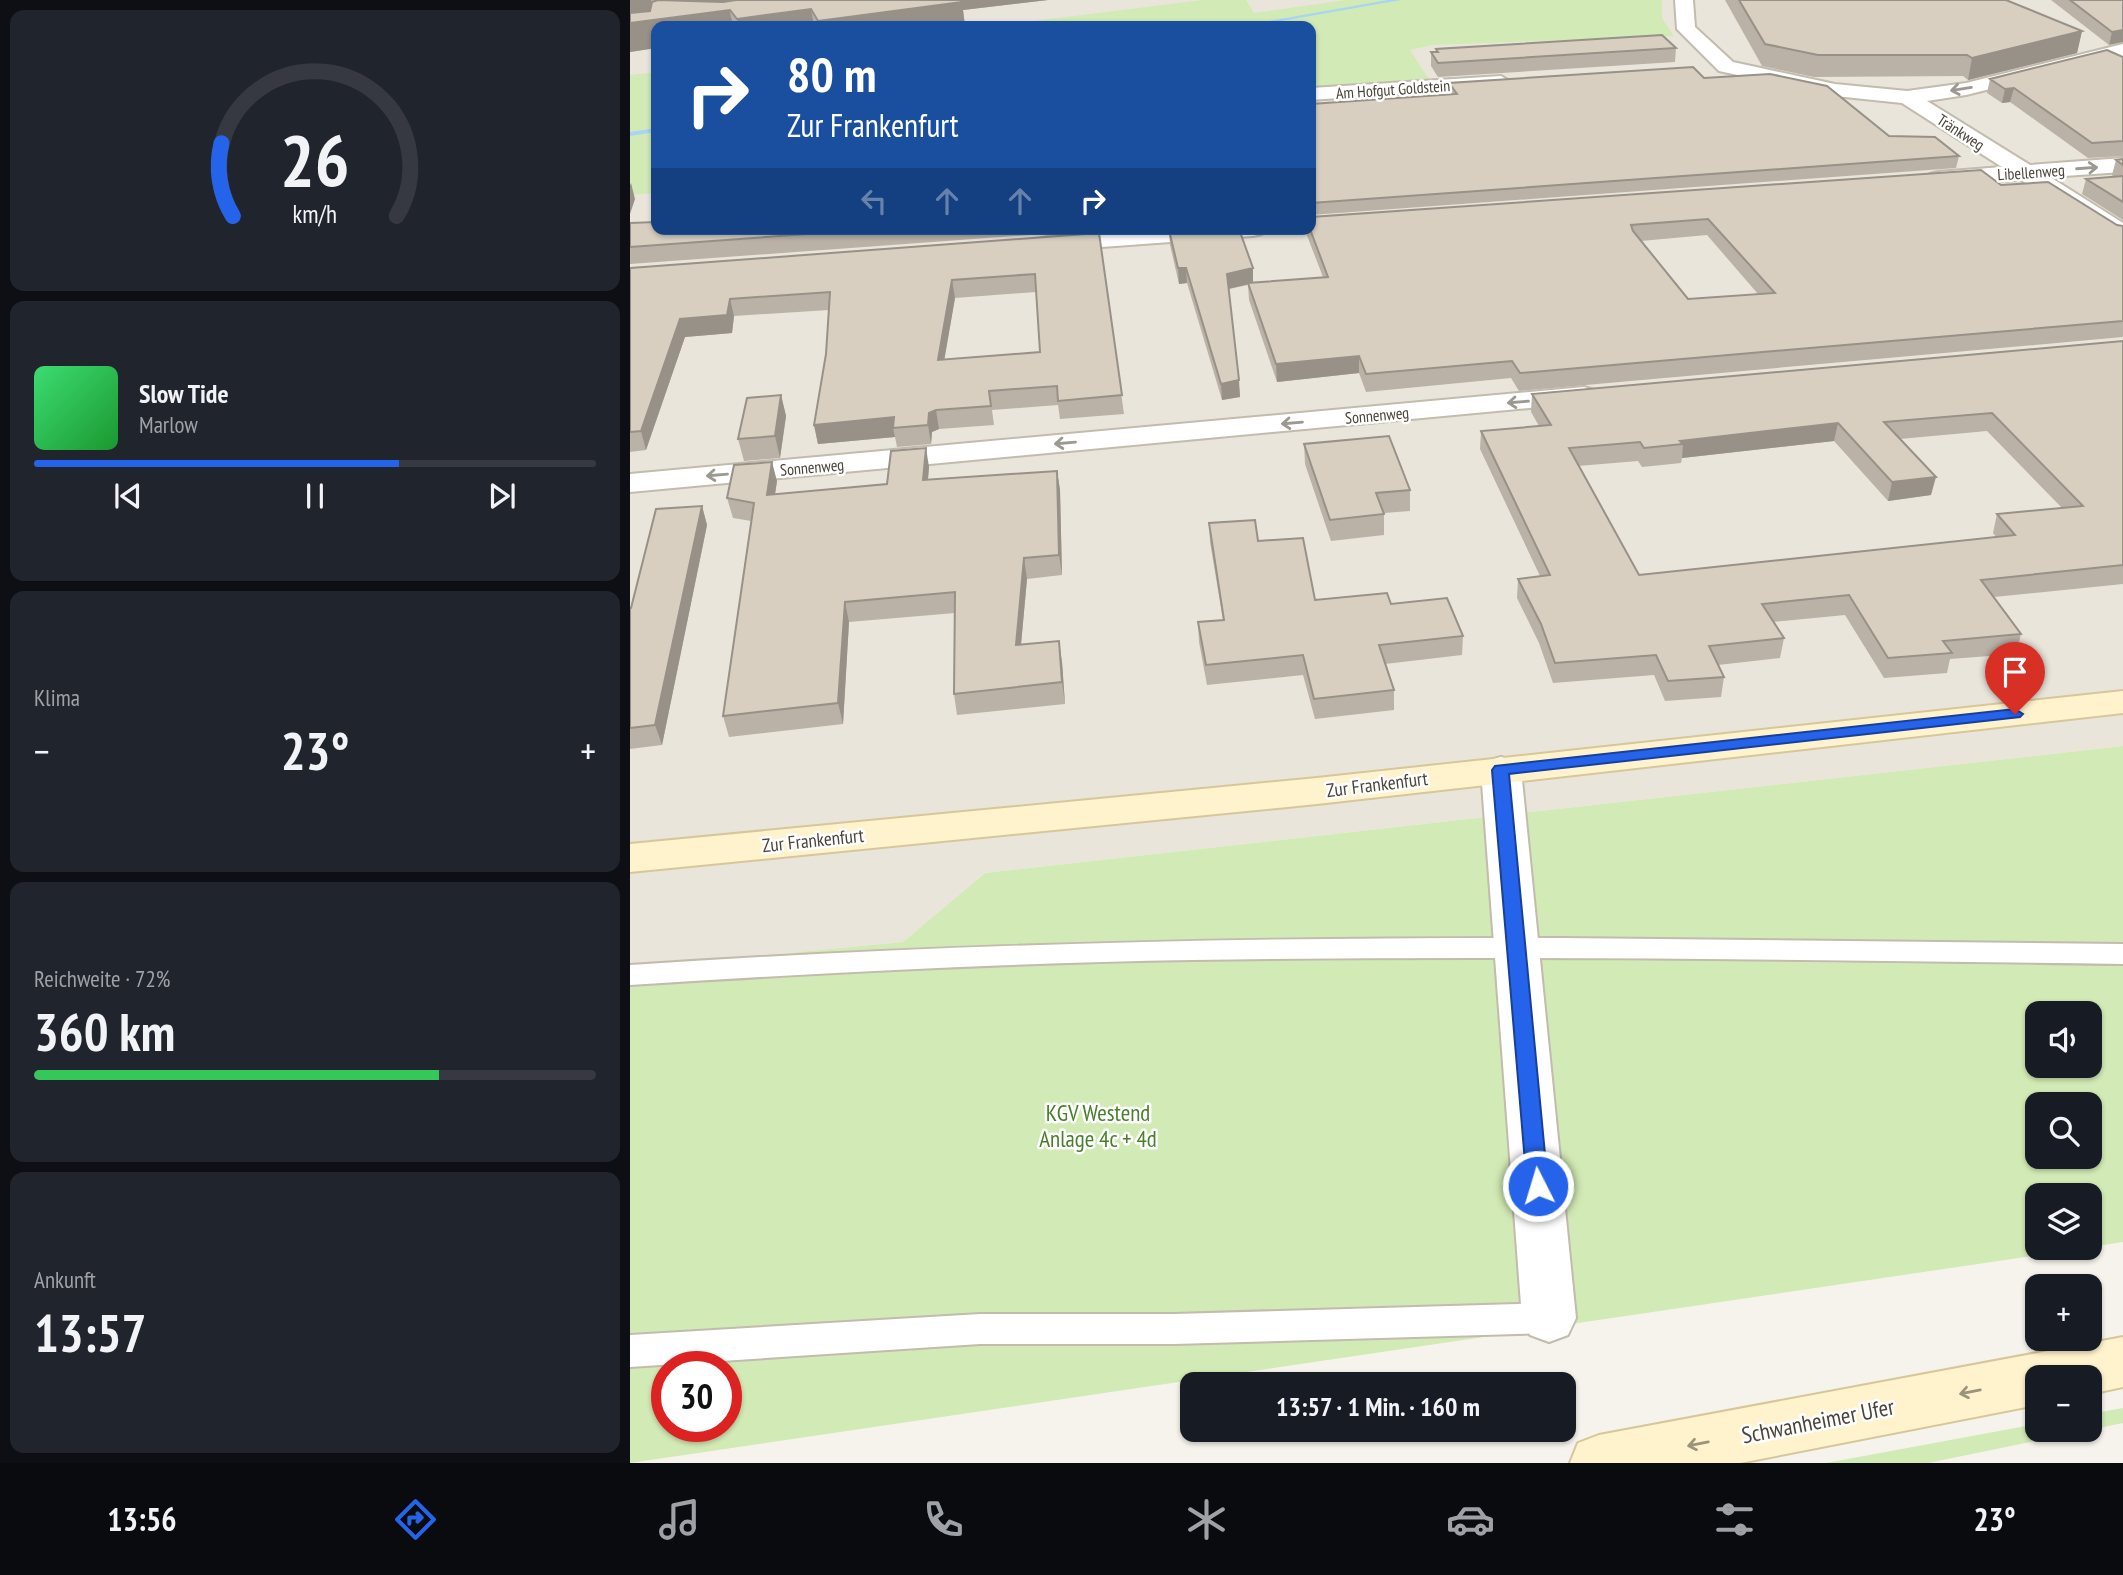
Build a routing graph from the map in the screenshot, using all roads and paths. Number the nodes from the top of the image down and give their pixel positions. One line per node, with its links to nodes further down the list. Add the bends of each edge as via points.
1 (1684, 0): 3 (street, via 1686,29)
2 (2123, 50): 7 (street, one-way to 7, via 1966,89)
3 (1726, 68): 4 (street); 7 (street, via 1835,90)
4 (1699, 69)
5 (1518, 81): 6 (street, Am Hofgut Goldstein)
6 (1316, 94)
7 (1907, 97): 9 (street, Tränkweg)
8 (2123, 165): 9 (street, Libellenweg, one-way to 8)
9 (2024, 173): 10 (street, Libellenweg); 11 (street, Tränkweg)
10 (1915, 181)
11 (2123, 234)
12 (1174, 235): 13 (street)
13 (1017, 247)
14 (1612, 394): 15 (street, Sonnenweg, one-way to 15)
15 (630, 483)
16 (2123, 702): 17 (street, Zur Frankenfurt)
17 (1501, 770): 18 (street, Zur Frankenfurt); 19 (street)
18 (630, 858)
19 (1517, 947): 20 (lane); 21 (lane, via 964,958); 22 (street)
20 (2123, 954)
21 (630, 975)
22 (1549, 1318): 23 (lane, via 1174,1329 980,1329)
23 (630, 1351)
24 (2123, 1362): 25 (street)
25 (2102, 1366)
26 (2025, 1381): 27 (street, Schwanheimer Ufer, one-way to 27)
27 (1599, 1463)

